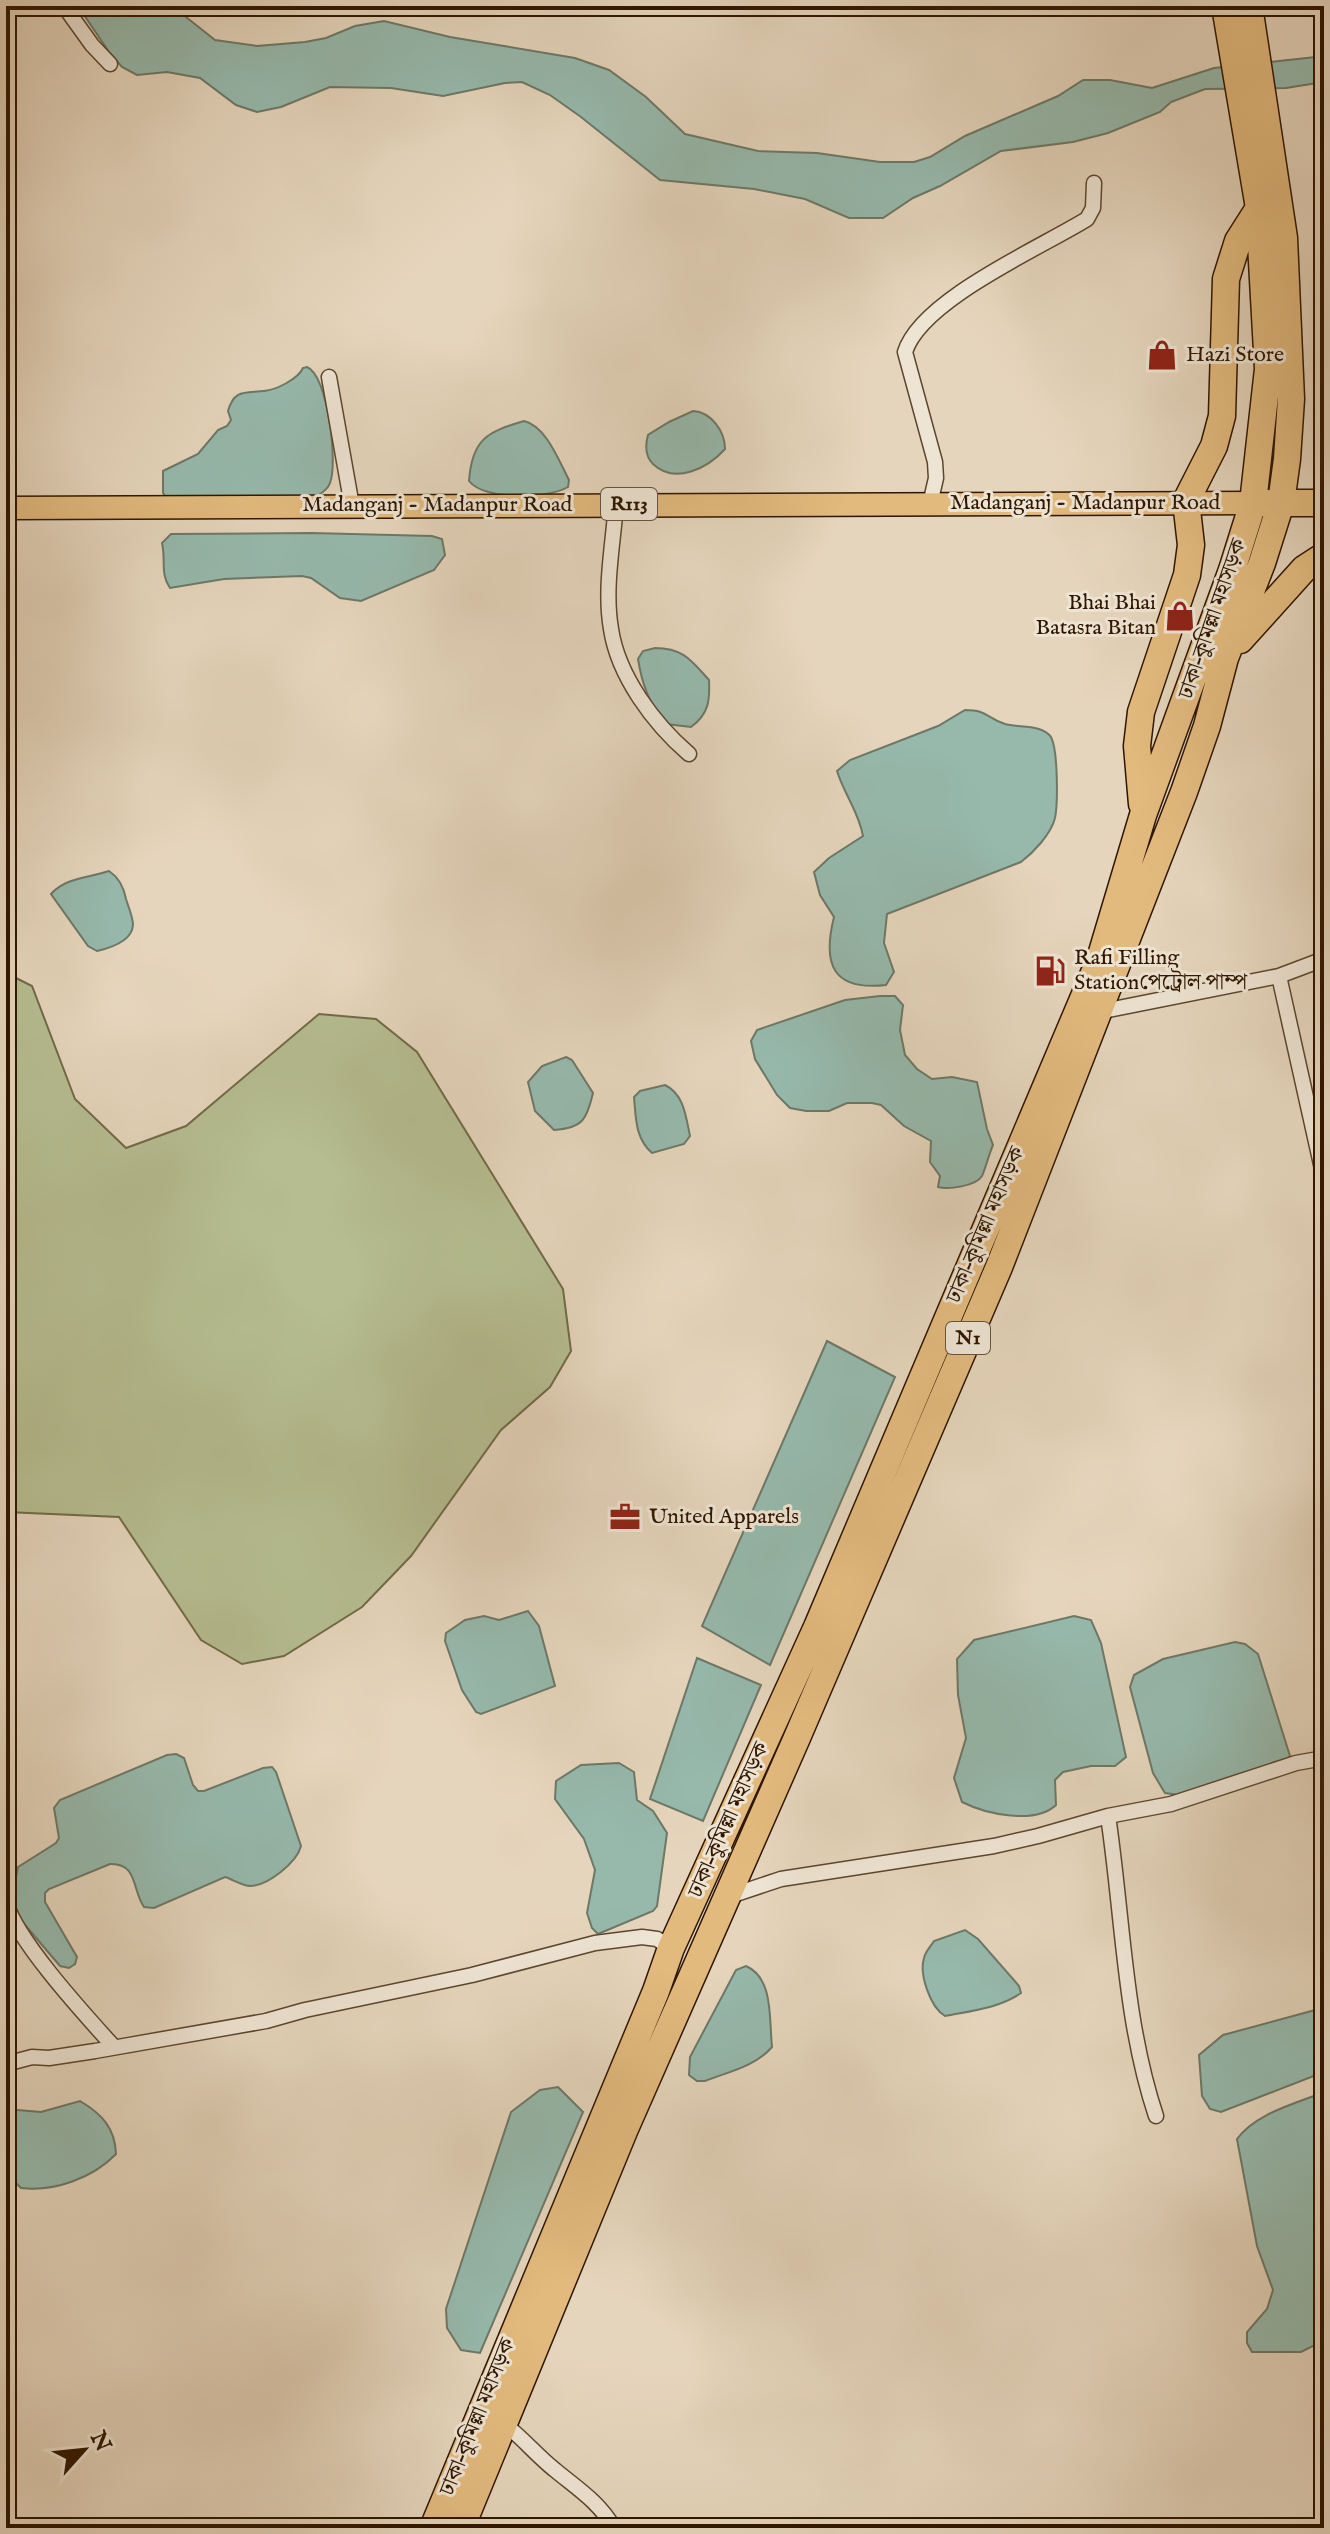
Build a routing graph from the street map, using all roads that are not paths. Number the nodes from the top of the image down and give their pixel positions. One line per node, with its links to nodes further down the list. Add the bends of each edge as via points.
1 (64, 6): 3 (street)
2 (1238, 13): 4 (highway, ঢাকা–কুমিল্লা মহাসড়ক / N1)
3 (110, 64)
4 (1253, 106): 6 (highway, ঢাকা–কুমিল্লা মহাসড়ক / N1); 10 (highway, ঢাকা–কুমিল্লা মহাসড়ক / N1, via 1284,238 1291,399)
5 (1094, 183): 13 (street, via 1087,219 958,294 909,340 905,352 935,462)
6 (1259, 208): 8 (highway, via 1238,241 1226,279 1222,416 1214,446); 9 (highway, ঢাকা–কুমিল্লা মহাসড়ক / N1, via 1268,369)
7 (329, 377): 14 (street)
8 (1186, 501): 9 (main road, Madanganj - Madanpur Road / R113); 13 (main road, Madanganj - Madanpur Road / R113); 19 (highway, via 1191,545 1187,575 1141,712 1137,746)
9 (1253, 503): 10 (highway); 19 (highway, ঢাকা–কুমিল্লা মহাসড়ক / N1)
10 (1281, 503): 11 (highway); 17 (highway, ঢাকা–কুমিল্লা মহাসড়ক / N1)
11 (1324, 503)
12 (616, 504): 13 (main road, Madanganj - Madanpur Road / R113); 14 (main road, Madanganj - Madanpur Road / R113); 18 (street, via 609,599 614,643 656,723)
13 (930, 504)
14 (352, 506): 15 (main road, Madanganj - Madanpur Road / R113)
15 (6, 508)
16 (1324, 556): 17 (highway, via 1289,584)
17 (1225, 658): 22 (highway, ঢাকা–কুমিল্লা মহাসড়ক / N1, via 1184,792)
18 (689, 754)
19 (1143, 815): 28 (highway, ঢাকা–কুমিল্লা মহাসড়ক / N1, via 1100,959 1012,1154 817,1627)
20 (1324, 959): 21 (street)
21 (1279, 976): 22 (street); 23 (street)
22 (1098, 1012): 26 (highway, ঢাকা–কুমিল্লা মহাসড়ক / N1, via 992,1282)
23 (1324, 1178)
24 (1324, 1758): 25 (street, via 1171,1804)
25 (1108, 1816): 26 (street, via 994,1846 781,1879); 31 (street, via 1134,2035)
26 (727, 1897): 32 (highway, ঢাকা–কুমিল্লা মহাসড়ক / N1)
27 (6, 1902): 29 (street, via 46,1966)
28 (671, 1948): 29 (street, via 642,1937 595,1943 266,2021); 33 (highway, ঢাকা–কুমিল্লা মহাসড়ক / N1)
29 (114, 2047): 30 (street)
30 (6, 2064)
31 (1156, 2116)
32 (503, 2423): 34 (highway, ঢাকা–কুমিল্লা মহাসড়ক / N1); 35 (street, via 600,2506)
33 (433, 2528)
34 (461, 2528)
35 (614, 2528)

